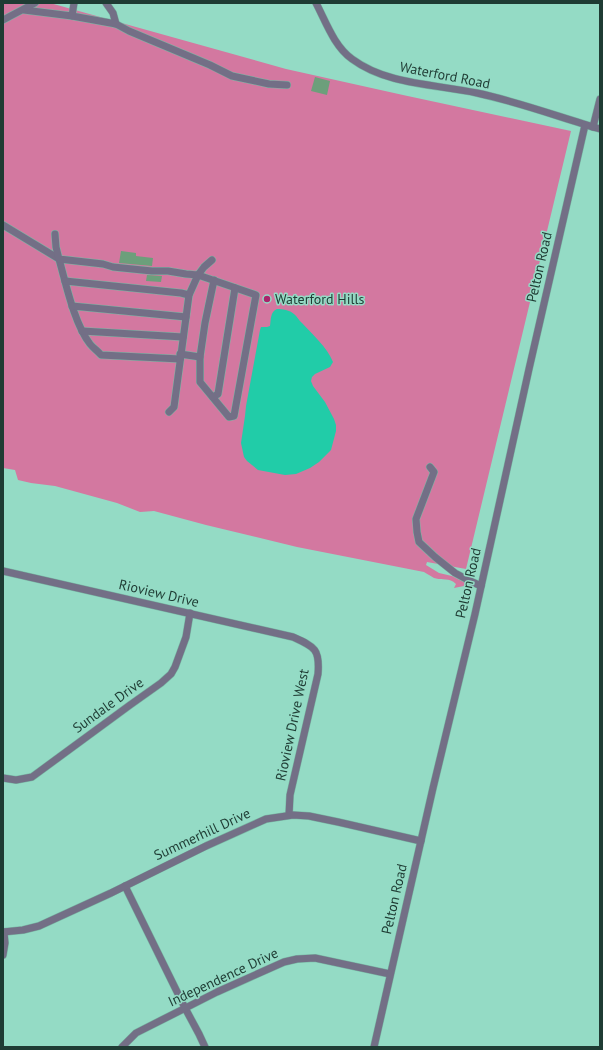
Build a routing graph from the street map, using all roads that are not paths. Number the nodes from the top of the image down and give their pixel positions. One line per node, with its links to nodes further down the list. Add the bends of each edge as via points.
1 (35, 3): 5 (street)
2 (74, 3): 6 (street)
3 (106, 3): 8 (street, via 113,13)
4 (316, 3): 11 (street, Waterford Road, via 342,50 372,71 401,80 476,93)
5 (24, 10): 6 (street); 7 (street)
6 (72, 16): 8 (street)
7 (3, 20)
8 (116, 24): 9 (street, via 232,76)
9 (287, 85)
10 (600, 99): 12 (street)
11 (585, 125): 12 (street, Waterford Road); 32 (street, Pelton Road)
12 (596, 128)
13 (3, 225): 15 (street)
14 (55, 234): 15 (street)
15 (59, 259): 17 (street, via 121,268); 19 (street)
16 (212, 260): 17 (street)
17 (198, 274): 18 (street); 21 (street)
18 (214, 280): 20 (street); 27 (street)
19 (65, 281): 21 (street); 22 (street)
20 (235, 288): 28 (street, via 218,394); 28 (street, via 256,295 234,416 230,417)
21 (189, 295): 23 (street)
22 (72, 306): 23 (street); 24 (street)
23 (186, 317): 25 (street)
24 (82, 331): 25 (street); 26 (street, via 101,355)
25 (183, 337): 26 (street)
26 (180, 357): 27 (street); 29 (street, via 174,407)
27 (200, 357): 28 (street, via 200,382)
28 (213, 397)
29 (169, 412)
30 (430, 466): 32 (street, via 434,472 416,519 419,542 455,573)
31 (3, 571): 33 (street, Rioview Drive)
32 (481, 586): 37 (street, Pelton Road)
33 (190, 614): 34 (street, Rioview Drive, via 293,638); 35 (street, Sundale Drive, via 186,637 175,668 162,683 32,777 16,780)
34 (308, 644): 36 (street, Rioview Drive West, via 318,653 318,674 290,795)
35 (3, 778)
36 (290, 815): 37 (street, Summerhill Drive, via 309,816); 38 (street, Summerhill Drive, via 266,818)
37 (421, 841): 41 (street, Pelton Road)
38 (125, 886): 39 (street, Summerhill Drive, via 39,926); 42 (street)
39 (4, 932): 40 (street)
40 (3, 955)
41 (390, 974): 42 (street, Independence Drive, via 315,958 297,958 264,970); 45 (street, Pelton Road)
42 (185, 1008): 43 (street, Independence Drive, via 136,1033); 44 (street)
43 (122, 1047)
44 (205, 1047)
45 (374, 1047)

